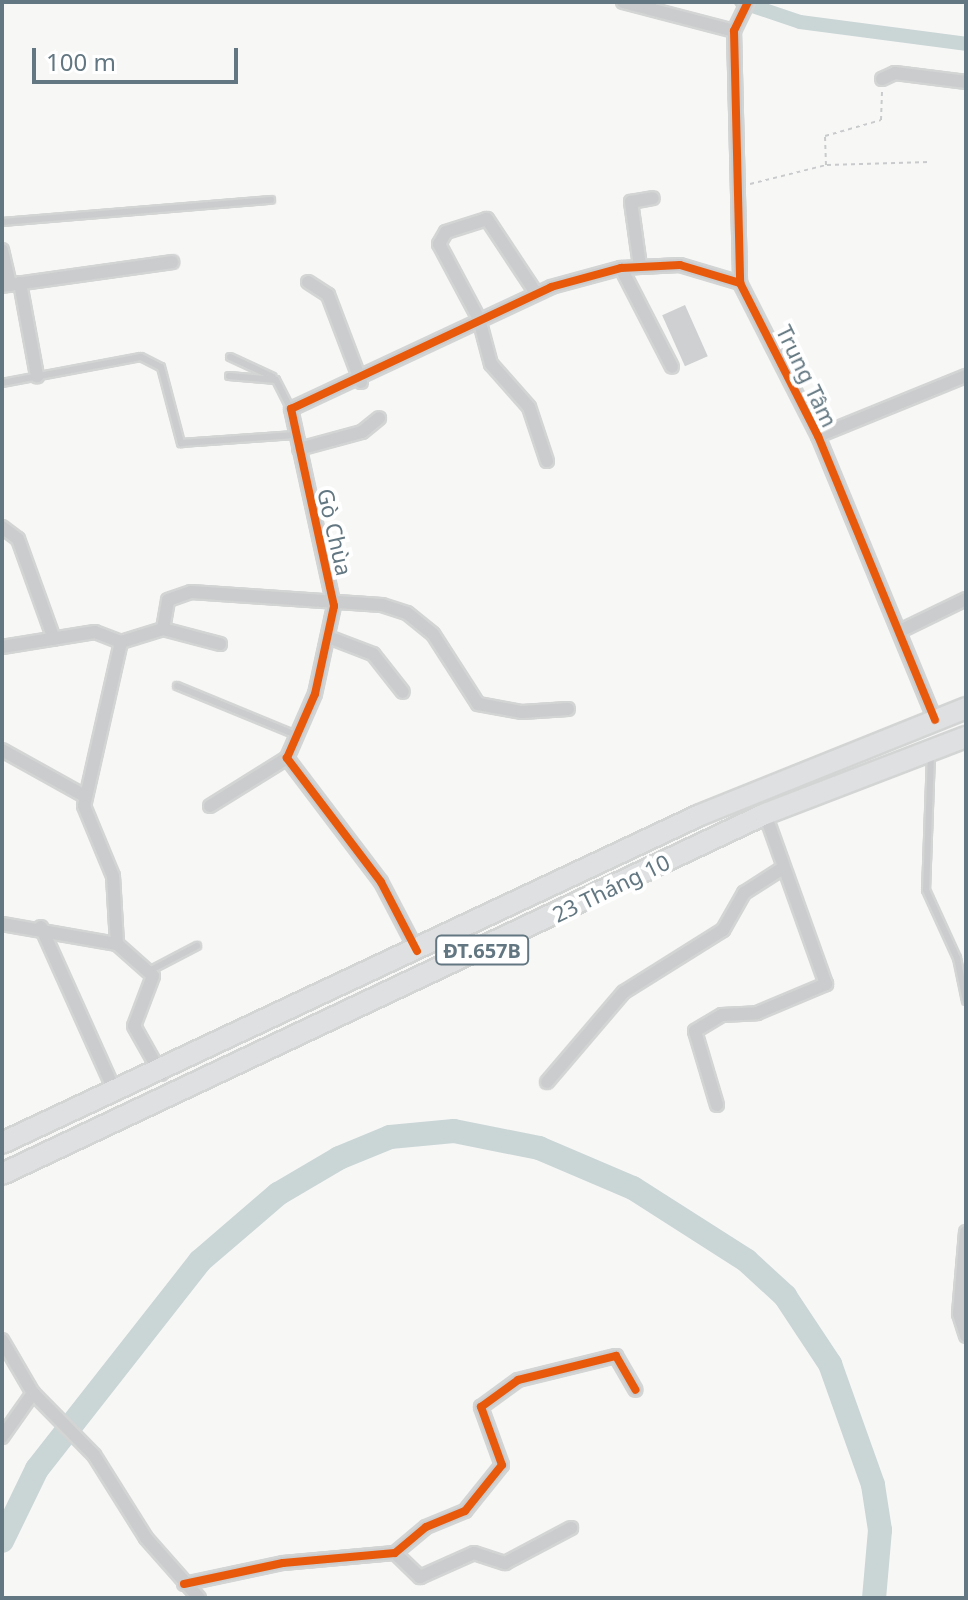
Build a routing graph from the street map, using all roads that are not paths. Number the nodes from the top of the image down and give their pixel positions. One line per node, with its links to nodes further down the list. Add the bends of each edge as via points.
1 (623, 2): 3 (street)
2 (748, 2): 3 (street)
3 (734, 31): 14 (street, Trung Tâm)
4 (882, 79): 5 (street, via 895,73)
5 (966, 82)
6 (653, 198): 11 (street, via 631,202)
7 (271, 200): 8 (lane)
8 (2, 222)
9 (2, 250): 15 (street)
10 (172, 262): 15 (street)
11 (640, 266): 12 (street); 14 (street, via 694,267)
12 (621, 268): 16 (street); 19 (street)
13 (308, 282): 24 (street, via 328,295)
14 (740, 283): 29 (street, Trung Tâm)
15 (11, 285): 20 (street)
16 (536, 293): 17 (street); 17 (street, via 487,219 446,232 439,244 447,270)
17 (479, 319): 24 (street); 31 (street, via 491,364 529,407)
18 (230, 357): 23 (lane)
19 (672, 367)
20 (37, 376): 25 (lane); 28 (lane, via 141,357 161,367 181,443)
21 (229, 376): 23 (lane)
22 (966, 376): 29 (street)
23 (276, 380): 26 (lane)
24 (361, 382): 26 (street)
25 (2, 383)
26 (291, 409): 28 (street, Gò Chùa)
27 (379, 418): 30 (street, via 362,432)
28 (295, 435): 30 (street, Gò Chùa)
29 (818, 436): 36 (street, Trung Tâm)
30 (299, 449): 34 (street, Gò Chùa)
31 (547, 461)
32 (2, 527): 38 (street, via 18,539)
33 (966, 599): 36 (street)
34 (334, 606): 35 (street, via 177,594 168,600); 37 (street, Gò Chùa); 45 (street, via 382,605 413,617 489,710)
35 (163, 629): 39 (street); 40 (street)
36 (900, 631): 46 (street, Trung Tâm)
37 (331, 638): 43 (street, via 373,654); 47 (street, Gò Chùa)
38 (54, 639): 39 (street, via 95,632); 41 (street)
39 (121, 642): 52 (street, via 104,740)
40 (220, 644)
41 (2, 647)
42 (177, 686): 47 (lane)
43 (403, 692)
44 (966, 708): 46 (main road, 23 Tháng 10 / ĐT.657B)
45 (568, 709)
46 (935, 720): 49 (main road); 60 (main road, 23 Tháng 10 / ĐT.657B, via 700,815)
47 (296, 735): 51 (street, Gò Chùa)
48 (966, 737): 49 (main road, 23 Tháng 10 / ĐT.657B)
49 (938, 748): 54 (main road, 23 Tháng 10 / ĐT.657B); 62 (lane, via 926,890 957,958)
50 (2, 750): 52 (street)
51 (287, 758): 53 (street); 60 (street, via 381,882)
52 (83, 795): 58 (street, via 113,876)
53 (210, 806)
54 (765, 814): 55 (street); 68 (main road, 23 Tháng 10 / ĐT.657B)
55 (783, 868): 64 (street, via 744,893 723,930 624,992); 66 (street, via 826,984 757,1013 722,1015 695,1031)
56 (2, 924): 57 (street)
57 (41, 927): 58 (street); 65 (street)
58 (117, 944): 61 (street)
59 (197, 946): 61 (lane)
60 (417, 951): 63 (main road, 23 Tháng 10 / ĐT.657B)
61 (151, 970): 63 (street, via 154,982 134,1026)
62 (966, 1001)
63 (161, 1074): 65 (main road, 23 Tháng 10 / ĐT.657B)
64 (547, 1082)
65 (116, 1094): 67 (main road, 23 Tháng 10 / ĐT.657B)
66 (717, 1105)
67 (2, 1143)
68 (2, 1174)
69 (966, 1232): 70 (street, via 959,1314)
70 (966, 1336)
71 (2, 1340): 73 (street)
72 (636, 1390): 76 (street, via 616,1356 534,1373 497,1391 481,1407 502,1465 498,1477 465,1511 426,1527)
73 (33, 1393): 74 (street); 77 (street, via 94,1455)
74 (2, 1437)
75 (571, 1528): 76 (street, via 505,1563 474,1553 420,1577)
76 (395, 1553): 77 (street, via 283,1563)
77 (184, 1584): 78 (street)
78 (199, 1598)

